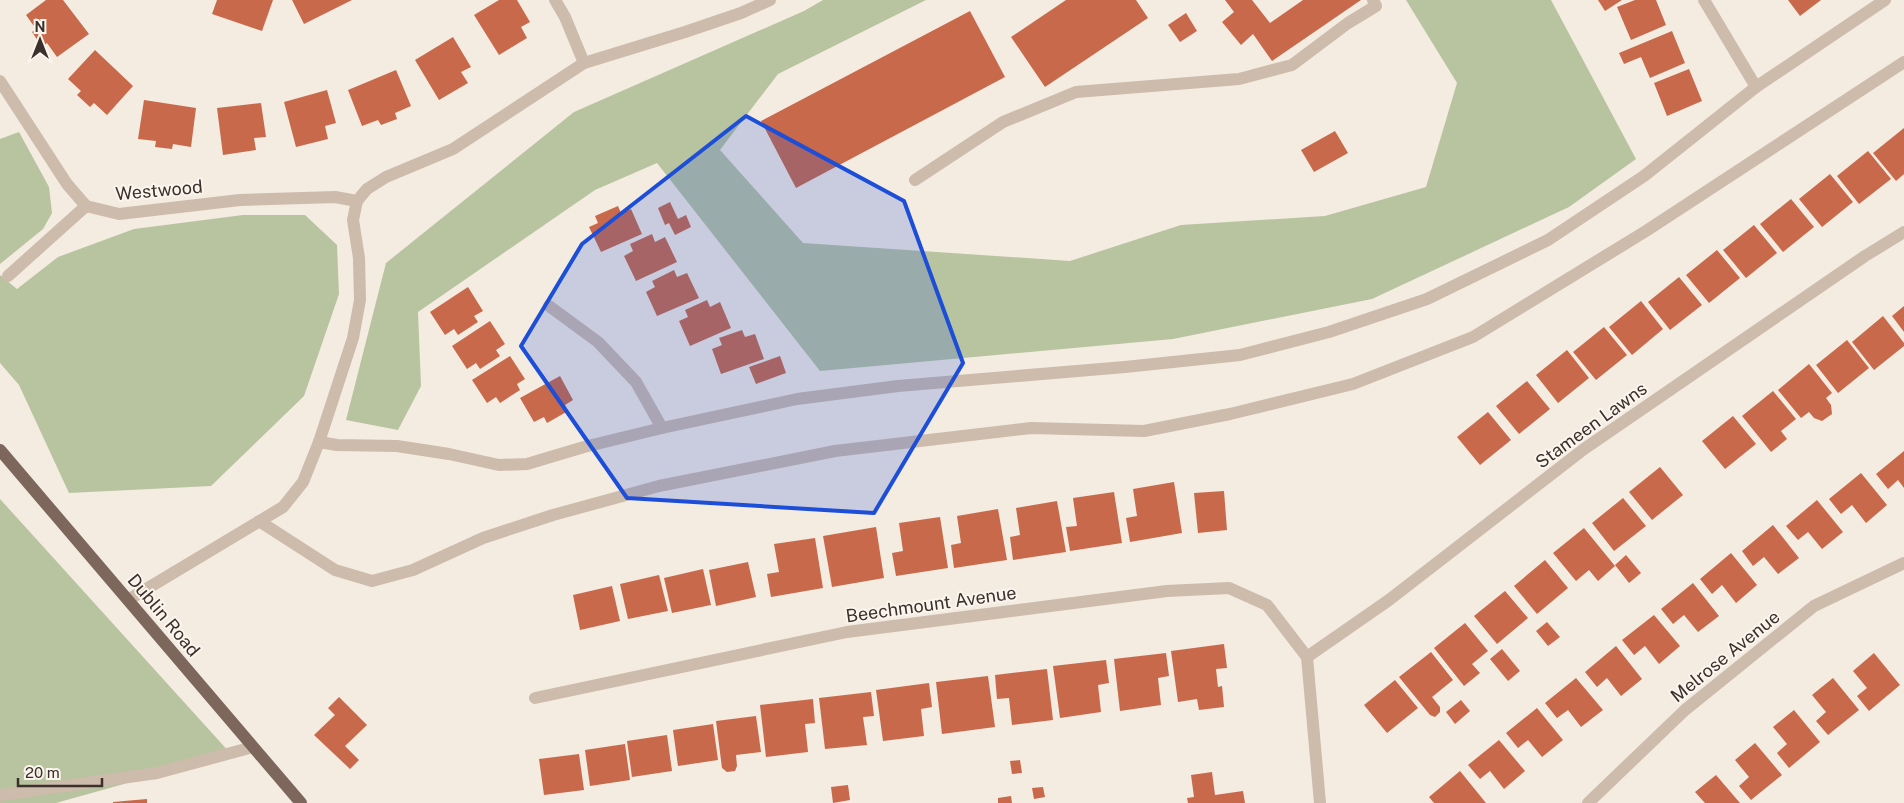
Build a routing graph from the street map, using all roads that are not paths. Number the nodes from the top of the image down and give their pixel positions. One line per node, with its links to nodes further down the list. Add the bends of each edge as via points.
1 (555, 0): 7 (street)
2 (770, 0): 7 (street, via 694,29)
3 (1373, 0): 10 (street, via 1376,6 1292,65 1238,79 1076,92 1003,122)
4 (1704, 0): 9 (street)
5 (1884, 0): 9 (street)
6 (1904, 62): 19 (street, via 1646,231 1473,337 1353,384 1144,431 1031,428 834,450 659,486 553,515 483,538 413,570 372,580 335,570)
7 (584, 63): 11 (street, via 453,149 386,176 366,189)
8 (0, 81): 12 (street, via 67,184)
9 (1756, 87): 16 (street, via 1644,176 1548,240 1427,299 1329,332 1240,355 898,386 797,399)
10 (915, 180)
11 (356, 201): 12 (street, Westwood, via 335,197 240,200 119,214); 17 (street, via 353,220 359,258 360,300 353,338)
12 (86, 206): 14 (street)
13 (1904, 232): 22 (street, Stameen Lawns, via 1584,449 1389,600)
14 (8, 276)
15 (549, 306): 16 (street, via 598,342 636,382)
16 (662, 428): 17 (street, via 527,464 499,464 397,446)
17 (319, 442): 19 (street, via 303,482 283,507)
18 (0, 450): 21 (main road, Dublin Road)
19 (259, 521): 21 (street)
20 (1904, 563): 28 (street, Melrose Avenue, via 1814,606 1685,710)
21 (128, 600): 24 (main road, Dublin Road)
22 (1307, 657): 23 (street, Beechmount Avenue, via 1267,605 1229,588 1194,589 847,632); 27 (street)
23 (536, 698)
24 (253, 748): 25 (street, via 157,773); 26 (main road, Dublin Road)
25 (0, 795)
26 (301, 803)
27 (1320, 803)
28 (1588, 803)

